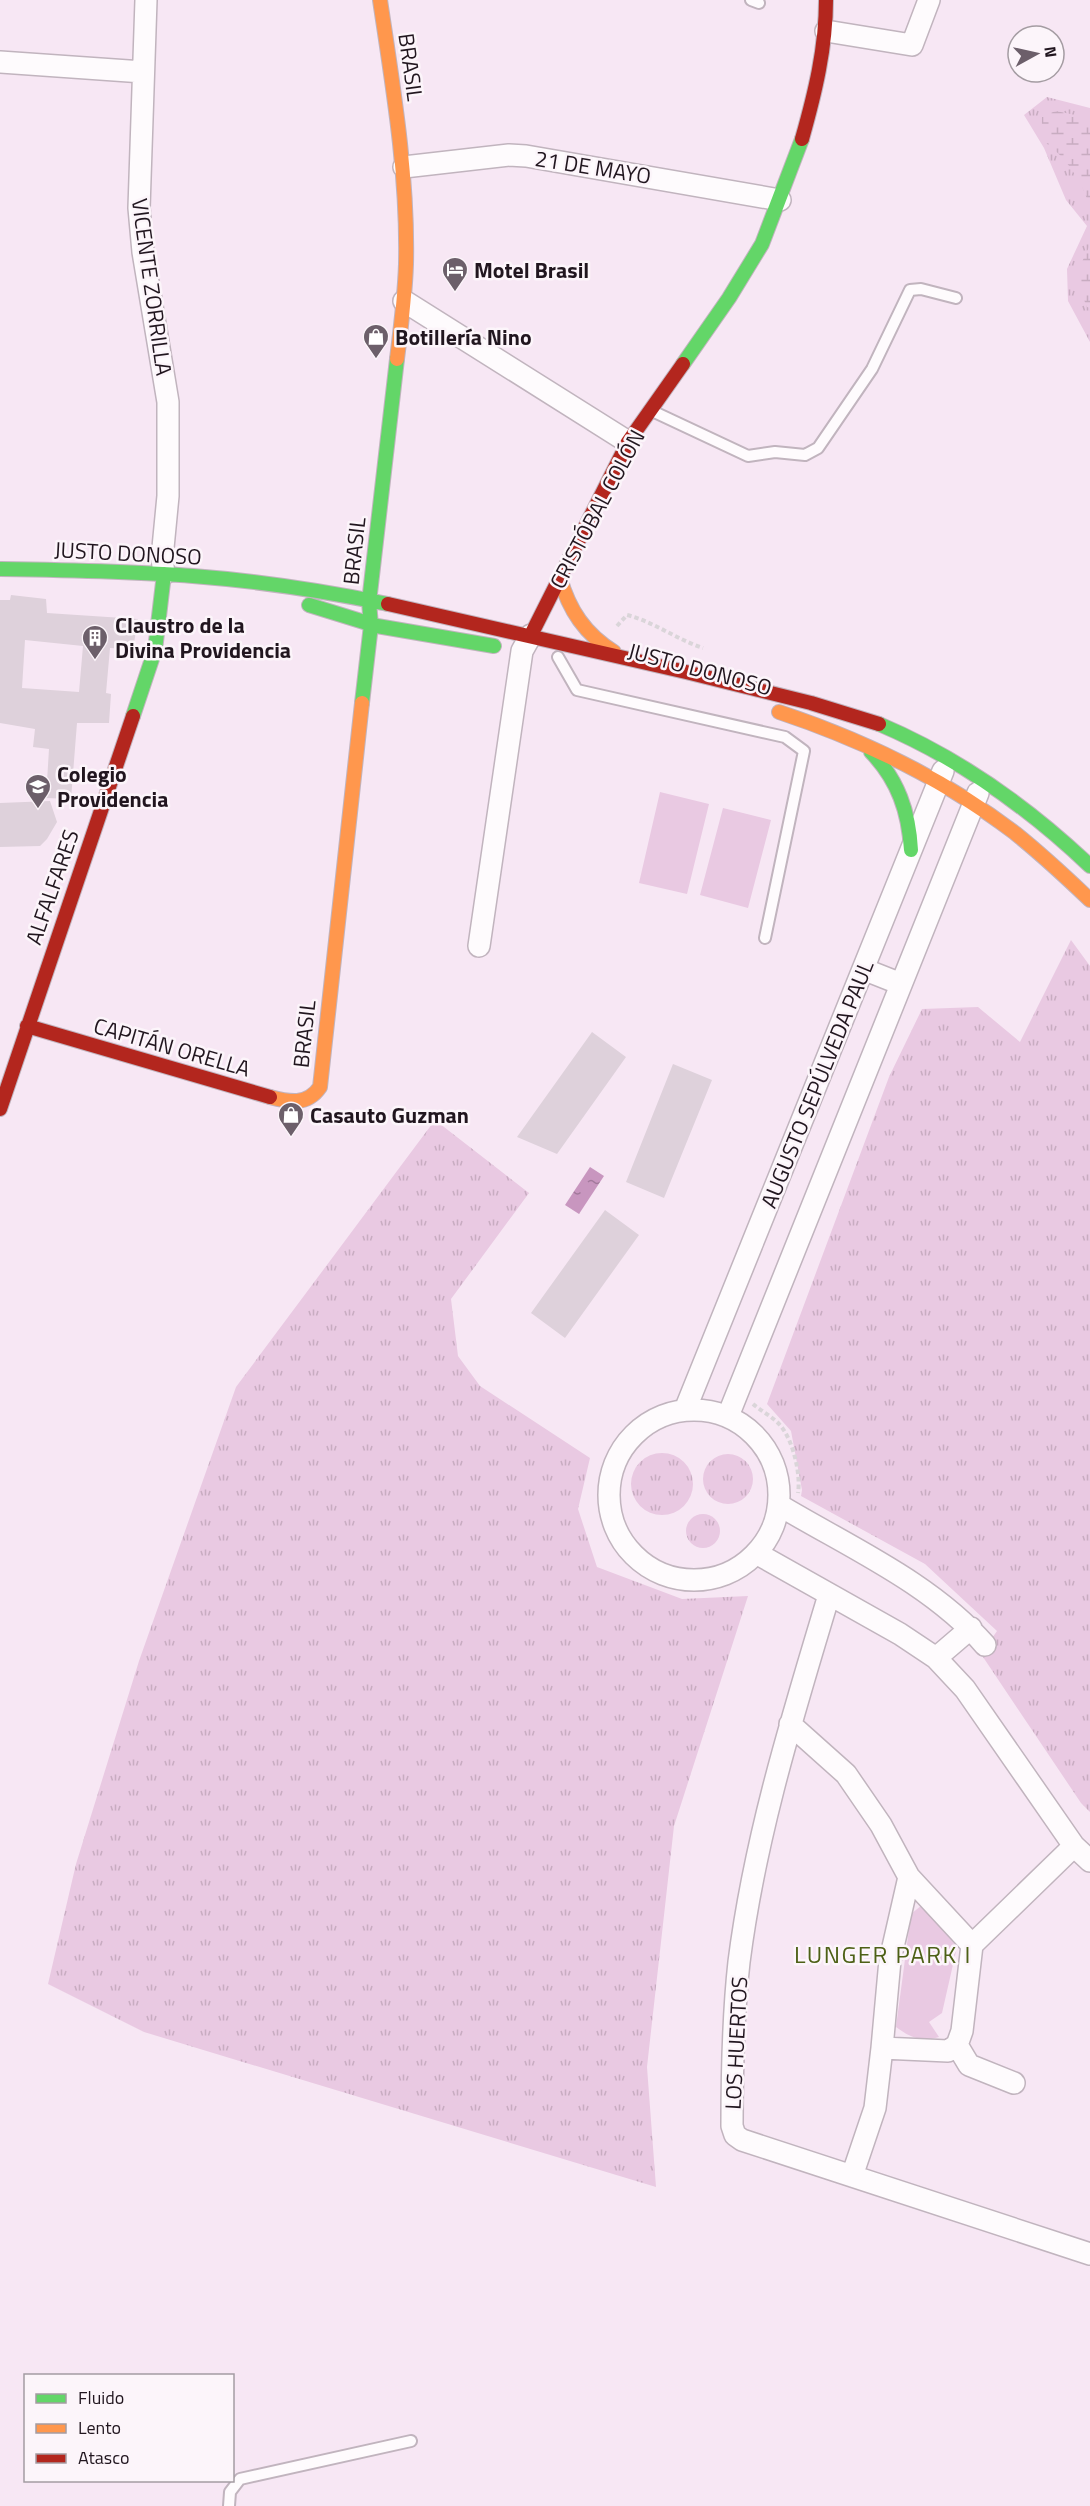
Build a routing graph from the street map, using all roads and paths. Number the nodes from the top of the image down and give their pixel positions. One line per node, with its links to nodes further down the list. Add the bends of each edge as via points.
1 (146, 0): 7 (street, VICENTE ZORRILLA)
2 (380, 0): 8 (street, BRASIL)
3 (826, 0): 5 (street, CRISTÓBAL COLÓN)
4 (929, 0): 5 (street, via 912,45)
5 (826, 31): 9 (street, CRISTÓBAL COLÓN, via 814,97)
6 (0, 62): 7 (street)
7 (143, 72): 15 (street, VICENTE ZORRILLA, via 139,208 168,402)
8 (404, 167): 9 (street, 21 DE MAYO, via 526,156); 11 (street, BRASIL)
9 (780, 200): 12 (street, CRISTÓBAL COLÓN, via 762,244 729,298)
10 (956, 298): 12 (lane, via 910,290 872,369 818,448 805,455 748,456)
11 (404, 301): 13 (street); 18 (street, BRASIL)
12 (650, 410): 13 (street, CRISTÓBAL COLÓN)
13 (628, 442): 16 (street, CRISTÓBAL COLÓN)
14 (0, 569): 15 (street, JUSTO DONOSO)
15 (164, 574): 17 (street, JUSTO DONOSO); 37 (street, ALFALFARES, via 155,650)
16 (560, 578): 20 (street, CRISTÓBAL COLÓN); 22 (street, via 572,610 590,634 612,651)
17 (255, 582): 18 (street, JUSTO DONOSO); 19 (street, JUSTO DONOSO, via 332,615)
18 (369, 602): 19 (street, BRASIL); 20 (street, JUSTO DONOSO)
19 (370, 625): 20 (street, JUSTO DONOSO); 38 (street, BRASIL, via 320,1087)
20 (527, 643): 21 (street, JUSTO DONOSO); 22 (street, JUSTO DONOSO); 34 (street, CRISTÓBAL COLÓN)
21 (558, 657): 23 (street, JUSTO DONOSO); 33 (lane, via 577,690 785,738 804,751)
22 (636, 660): 26 (street, JUSTO DONOSO, via 811,702 890,729)
23 (728, 697)
24 (767, 708): 25 (street, JUSTO DONOSO)
25 (860, 743): 28 (street, JUSTO DONOSO); 30 (street, via 884,766 899,789 909,819)
26 (948, 758): 27 (street, JUSTO DONOSO); 28 (street, AUGUSTO SEPÚLVEDA PAUL)
27 (984, 779): 29 (street, AUGUSTO SEPÚLVEDA PAUL); 31 (street, JUSTO DONOSO, via 1034,815)
28 (938, 783): 29 (street, JUSTO DONOSO); 30 (street, AUGUSTO SEPÚLVEDA PAUL)
29 (973, 805): 32 (street, JUSTO DONOSO, via 1027,844); 36 (street, AUGUSTO SEPÚLVEDA PAUL)
30 (911, 850): 35 (street, AUGUSTO SEPÚLVEDA PAUL)
31 (1090, 866)
32 (1090, 900)
33 (765, 938)
34 (479, 946)
35 (863, 969): 36 (street); 41 (street, AUGUSTO SEPÚLVEDA PAUL)
36 (901, 984): 42 (street, AUGUSTO SEPÚLVEDA PAUL)
37 (27, 1026): 38 (street, CAPITÁN ORELLA, via 285,1101); 39 (street, ALFALFARES)
38 (307, 1101)
39 (0, 1109)
40 (756, 1393): 43 (path, via 752,1404 780,1425 794,1454 800,1482)
41 (685, 1410): 42 (street, via 700,1409); 44 (street, via 670,1412 644,1425 624,1446 611,1473 609,1503 617,1531 633,1558 658,1572 684,1579 710,1578 735,1569)
42 (728, 1416): 43 (street, via 753,1432 769,1453)
43 (788, 1503): 44 (street); 46 (street, via 942,1604)
44 (756, 1553): 45 (street)
45 (829, 1595): 48 (street); 49 (street, LOS HUERTOS)
46 (971, 1628): 47 (street); 48 (street)
47 (985, 1645)
48 (936, 1658): 50 (street, via 965,1689)
49 (790, 1724): 52 (street, via 846,1774 881,1825); 57 (street, LOS HUERTOS, via 766,1815 740,1961 733,2042 732,2126 742,2140)
50 (1074, 1846): 51 (street); 53 (street)
51 (1090, 1861)
52 (909, 1877): 53 (street); 55 (street, via 890,1960)
53 (972, 1945): 54 (street)
54 (957, 2045): 55 (street, via 948,2051); 56 (street, via 969,2065)
55 (882, 2048): 57 (street, via 875,2108)
56 (1014, 2084)
57 (852, 2176): 58 (street, LOS HUERTOS)
58 (1090, 2254)
59 (411, 2441): 60 (lane, via 240,2479 230,2492)
60 (229, 2506)

